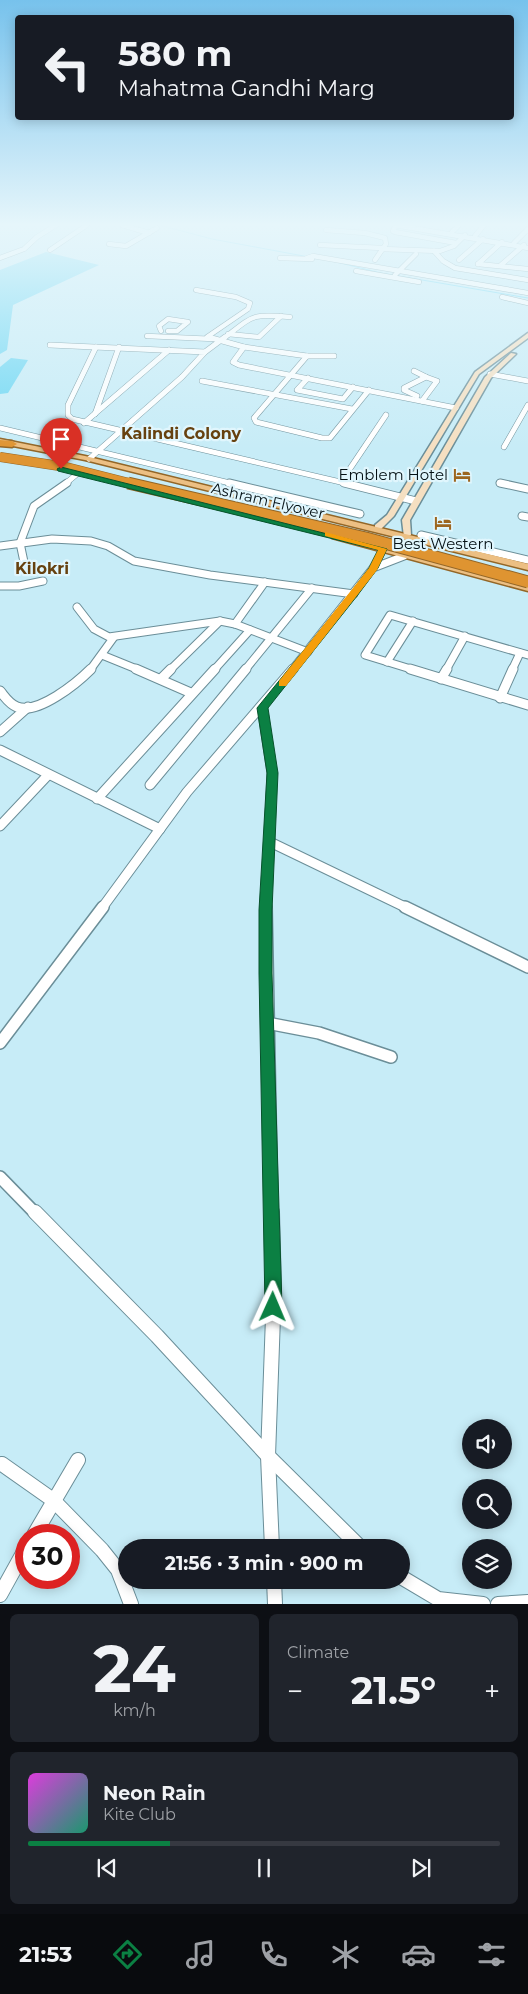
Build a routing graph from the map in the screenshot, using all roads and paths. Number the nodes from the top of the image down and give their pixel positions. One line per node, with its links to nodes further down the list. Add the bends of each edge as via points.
1 (243, 300): 11 (street, via 250,303 248,309)
2 (514, 300): 3 (street)
3 (528, 303)
4 (281, 316): 5 (street); 7 (street, via 254,316); 7 (street, via 259,337)
5 (290, 317)
6 (161, 331): 6 (street, via 177,331 188,322 168,319 159,326); 10 (street)
7 (228, 334): 12 (street)
8 (528, 335): 22 (main road)
9 (147, 336): 10 (street)
10 (154, 336): 11 (street)
11 (207, 337): 12 (street)
12 (219, 340): 16 (street); 19 (street)
13 (528, 342): 24 (main road)
14 (50, 345): 15 (street)
15 (96, 347): 17 (street); 39 (street, via 66,411 72,419)
16 (244, 347): 20 (street); 25 (street, via 234,360 235,364)
17 (119, 348): 18 (street); 37 (street)
18 (169, 350): 19 (street); 37 (street)
19 (205, 352): 41 (street)
20 (307, 356): 21 (street); 25 (street)
21 (334, 356)
22 (480, 370): 24 (main road); 35 (main road)
23 (414, 371): 26 (street)
24 (491, 373): 29 (street); 53 (main road)
25 (292, 375): 27 (street); 32 (street)
26 (426, 377): 33 (street, via 437,382); 33 (street, via 404,389)
27 (308, 378): 30 (street); 30 (street, via 297,390 343,399)
28 (202, 381): 32 (street)
29 (528, 381)
30 (353, 387): 31 (street)
31 (369, 390): 33 (street); 36 (street)
32 (274, 394): 36 (street); 36 (street, via 254,420 322,438 333,436)
33 (422, 400): 35 (street)
34 (528, 405): 42 (street)
35 (456, 408): 52 (main road)
36 (352, 409)
37 (95, 414): 39 (street)
38 (386, 415): 48 (street)
39 (84, 423): 41 (street)
40 (0, 428): 44 (street)
41 (121, 431): 44 (street); 48 (street)
42 (504, 447)
43 (2, 448): 45 (main road); 67 (highway, Ashram Flyover, via 364,532); 70 (highway, Ashram Flyover, bridge, via 189,498 366,538)
44 (99, 451): 45 (street); 55 (street)
45 (90, 460): 51 (main road)
46 (0, 461): 47 (main road)
47 (77, 474): 54 (main road); 59 (street, via 34,506)
48 (341, 482): 52 (street)
49 (500, 483): 50 (street)
50 (528, 489)
51 (215, 491): 54 (main road); 56 (main road)
52 (400, 497): 53 (street); 56 (main road, via 390,516)
53 (416, 502): 58 (main road, via 406,520)
54 (203, 505): 61 (main road)
55 (360, 514)
56 (378, 528): 58 (main road)
57 (421, 534): 63 (street)
58 (407, 535): 65 (main road)
59 (20, 543): 60 (street); 64 (street); 69 (street, via 84,539 114,549 134,561)
60 (0, 546)
61 (383, 549): 62 (main road); 66 (street)
62 (404, 556): 66 (street); 73 (main road)
63 (528, 560)
64 (24, 562)
65 (528, 566)
66 (374, 568): 74 (street)
67 (528, 574)
68 (42, 581): 71 (street)
69 (265, 582): 72 (street); 78 (street)
70 (528, 582)
71 (0, 586)
72 (312, 588): 74 (street); 82 (street)
73 (528, 588)
74 (354, 594): 83 (street)
75 (77, 607): 81 (street, via 95,632)
76 (220, 620): 78 (street); 81 (street); 87 (street)
77 (413, 621): 80 (street); 86 (street); 86 (street, via 390,615 365,655)
78 (235, 624): 79 (street)
79 (250, 630): 82 (street); 90 (street)
80 (465, 636): 84 (street); 88 (street)
81 (114, 637): 85 (street)
82 (272, 639): 83 (street); 98 (street)
83 (308, 652): 94 (street)
84 (524, 654): 91 (street)
85 (102, 655): 87 (street); 93 (street, via 68,690 51,700)
86 (387, 662): 88 (street)
87 (162, 679): 90 (street)
88 (441, 679): 91 (street)
89 (0, 691): 93 (street, via 12,705)
90 (191, 694): 99 (street)
91 (500, 698): 92 (street)
92 (528, 705)
93 (28, 707): 95 (street)
94 (262, 708): 101 (street, via 187,792); 102 (street, via 272,773)
95 (0, 732)
96 (0, 750): 97 (street)
97 (48, 775): 99 (street); 100 (street)
98 (150, 785)
99 (97, 799): 101 (street)
100 (0, 826)
101 (160, 829): 105 (street)
102 (270, 842): 103 (street); 104 (street, via 266,910)
103 (528, 967)
104 (267, 1024): 106 (street, via 319,1033); 108 (street, via 274,1289)
105 (0, 1043)
106 (391, 1057)
107 (0, 1177): 108 (street, via 157,1336)
108 (268, 1456): 113 (street); 114 (street)
109 (78, 1460): 111 (street)
110 (2, 1464): 111 (street)
111 (53, 1500): 112 (street); 120 (street, via 118,1570)
112 (40, 1524)
113 (272, 1539)
114 (352, 1539)
115 (15, 1567): 118 (street)
116 (410, 1582): 122 (street, via 438,1599)
117 (274, 1589): 121 (street)
118 (0, 1594)
119 (528, 1602): 123 (street)
120 (131, 1604)
121 (275, 1604)
122 (484, 1604)
123 (498, 1604)

